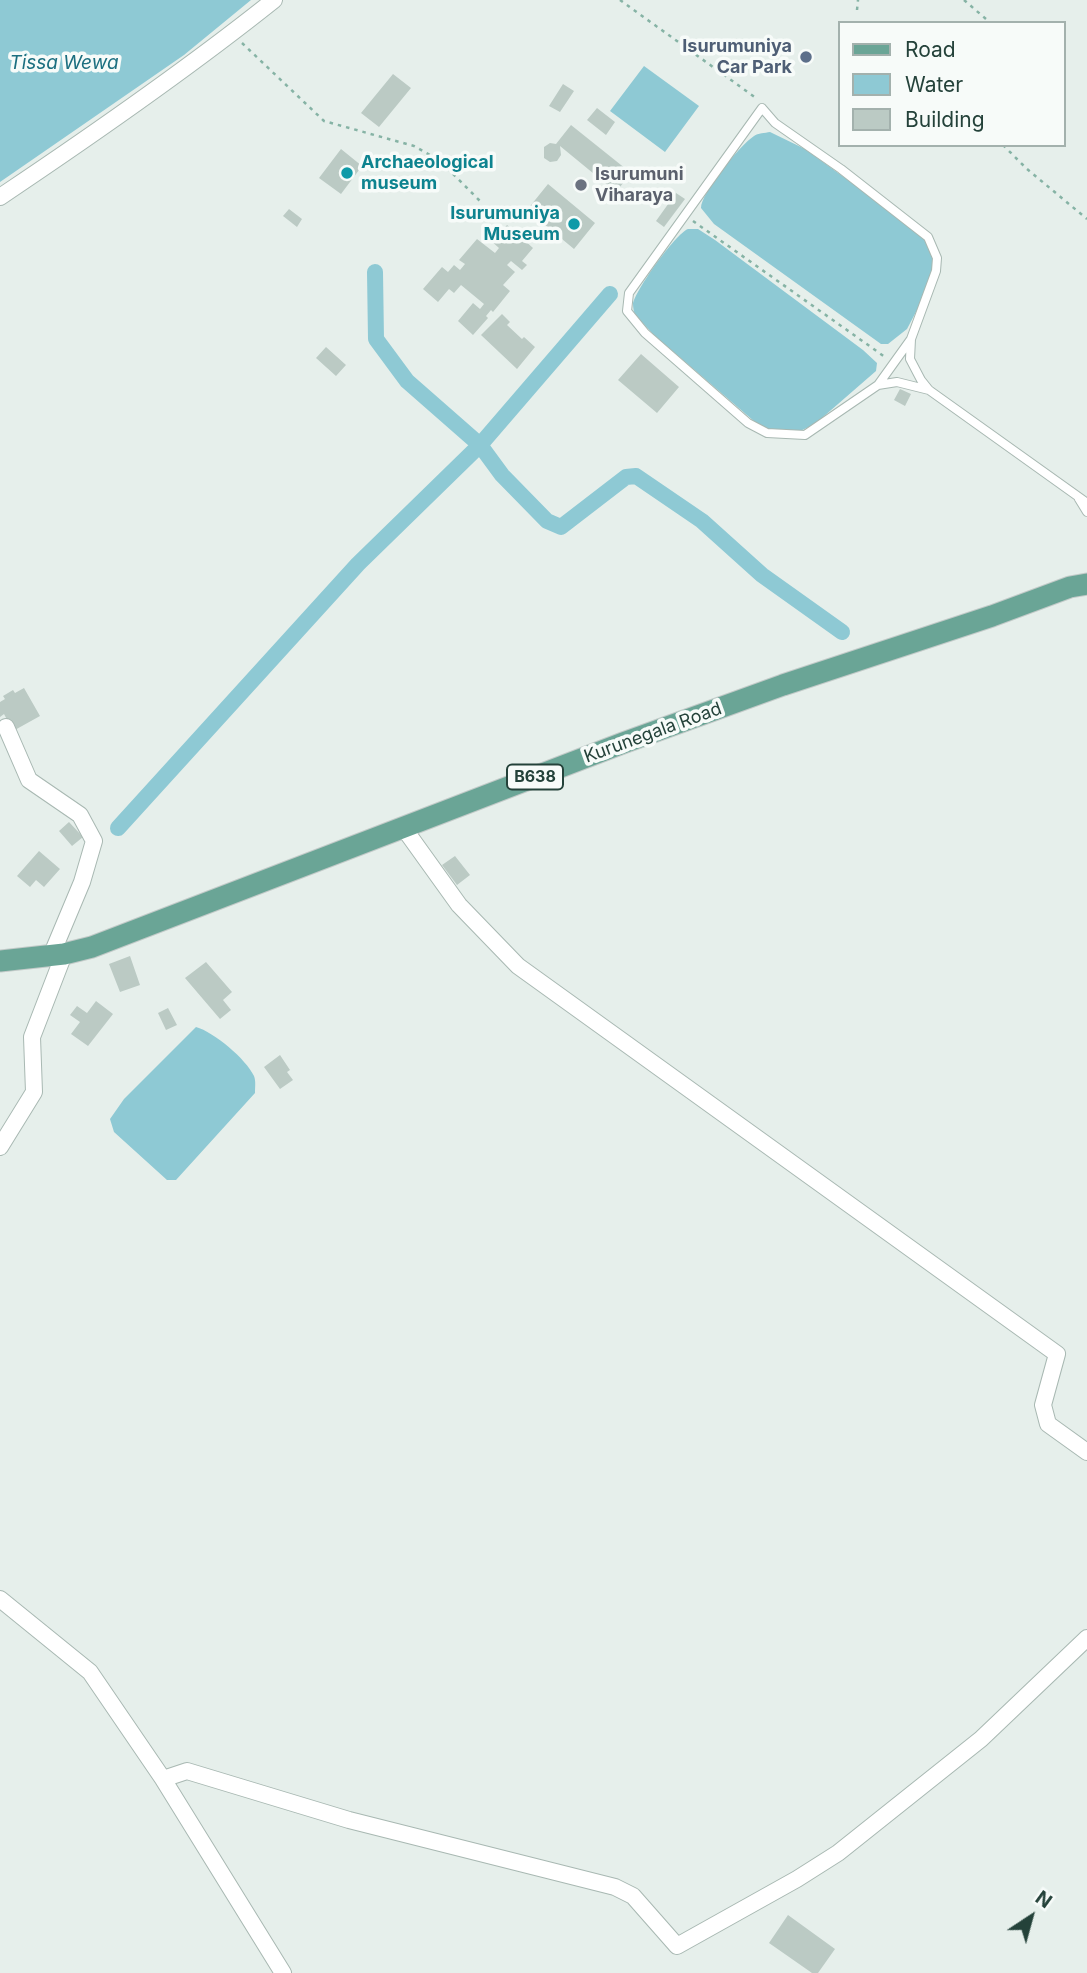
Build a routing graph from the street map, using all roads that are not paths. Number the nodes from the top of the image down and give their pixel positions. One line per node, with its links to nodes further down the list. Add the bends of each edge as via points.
1 (274, 0): 2 (street, via 135,106)
2 (0, 197)
3 (911, 339): 4 (lane); 4 (lane, via 936,271 937,258 928,237 775,123 762,108 629,293 627,311 645,334 748,423 767,433 805,435); 5 (lane, via 910,359)
4 (878, 385): 5 (lane, via 897,382)
5 (929, 390): 6 (lane)
6 (1083, 501): 7 (lane)
7 (1087, 512)
8 (1087, 571): 9 (main road, Kurunegala Road / B638)
9 (1078, 586): 11 (main road, Kurunegala Road / B638, via 708,712)
10 (6, 727): 12 (street, via 29,780 80,815 94,841)
11 (403, 827): 12 (main road, Kurunegala Road / B638, via 92,947); 15 (street, via 459,905 518,966 1057,1354 1043,1405 1048,1424)
12 (58, 955): 13 (main road, Kurunegala Road / B638); 14 (street, via 32,1037 34,1093)
13 (0, 961)
14 (0, 1147)
15 (1087, 1452)
16 (0, 1599): 18 (street, via 90,1672)
17 (1087, 1638): 18 (street, via 981,1739 838,1853 677,1946 633,1896 615,1887 349,1820 187,1771)
18 (163, 1779): 19 (street)
19 (283, 1973)

